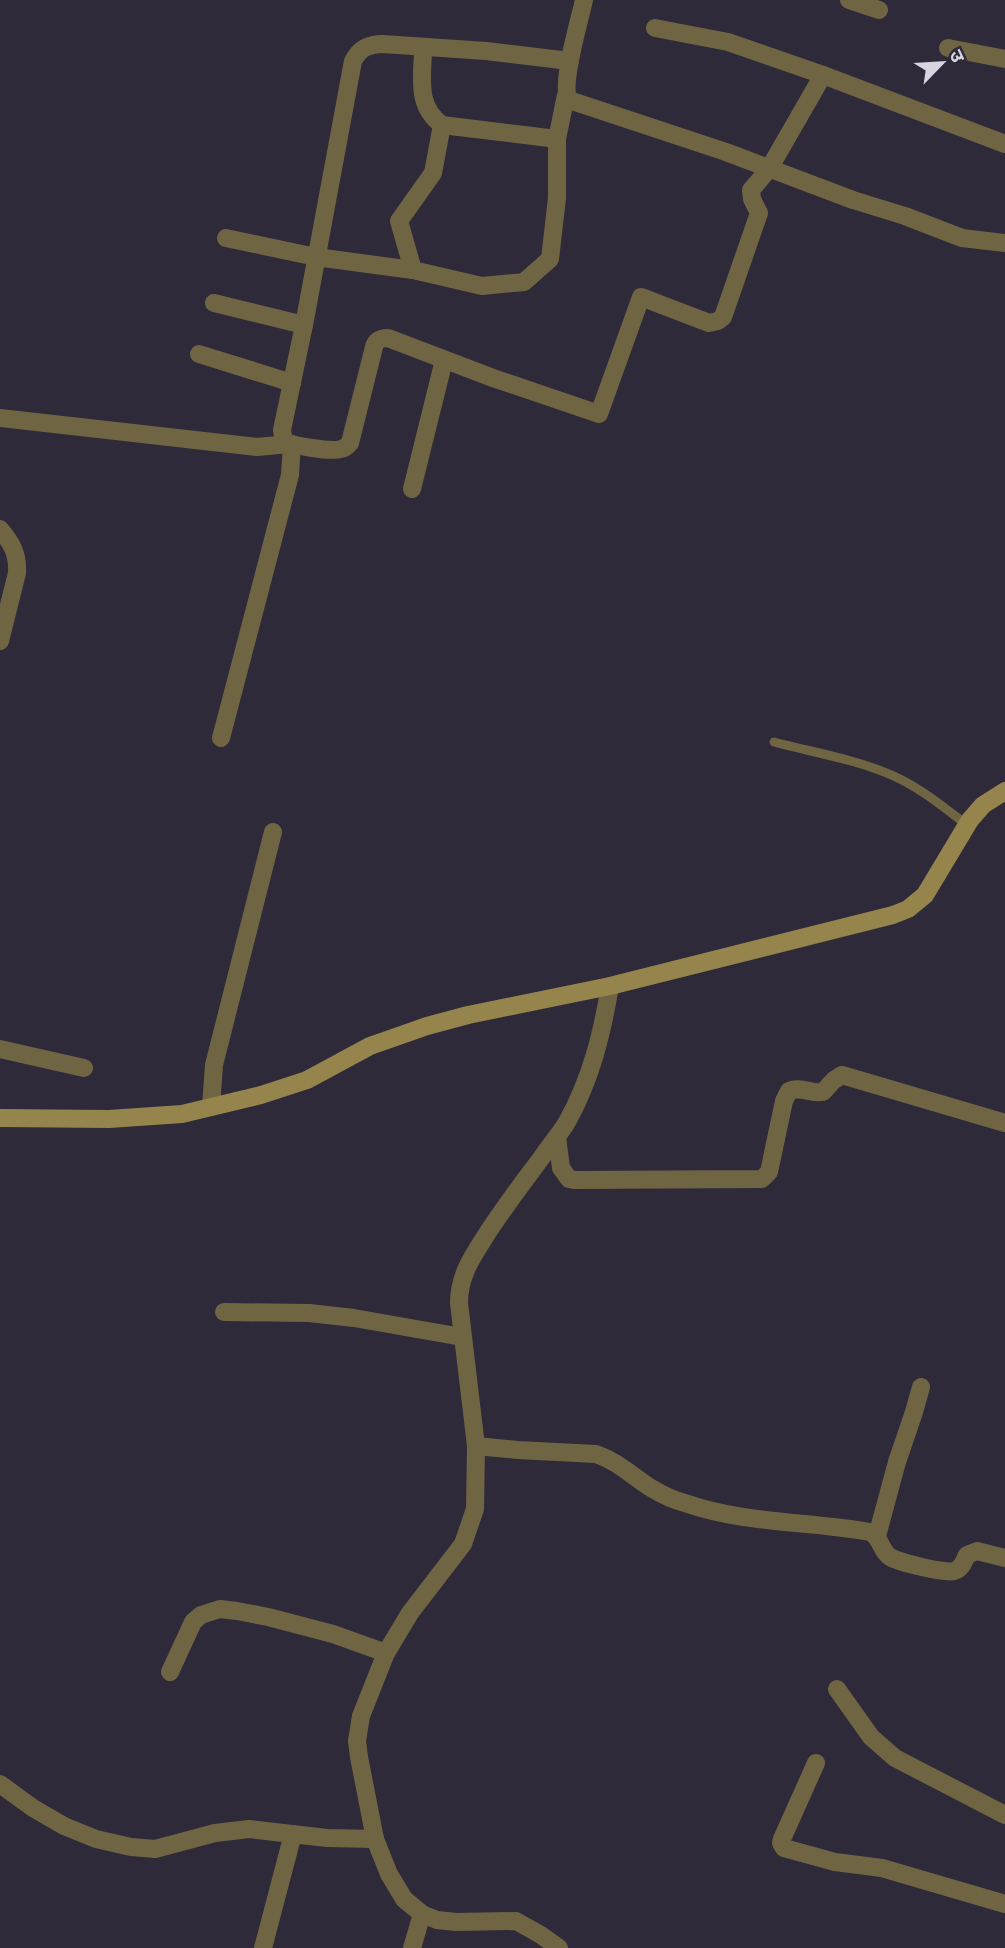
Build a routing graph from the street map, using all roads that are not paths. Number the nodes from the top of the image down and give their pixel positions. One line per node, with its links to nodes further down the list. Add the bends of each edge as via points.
1 (584, 0): 8 (street)
2 (849, 0): 3 (street)
3 (879, 10)
4 (655, 28): 9 (street, via 728,42)
5 (423, 47): 8 (street); 11 (street, via 423,100); 17 (street, via 371,44 357,53)
6 (948, 48): 7 (street)
7 (1005, 59)
8 (570, 61): 10 (street)
9 (823, 75): 13 (street); 14 (street)
10 (566, 95): 12 (street); 14 (street, via 571,101)
11 (442, 125): 12 (street); 18 (street, via 433,173 399,221)
12 (557, 139): 18 (street, via 551,259 524,282 510,284 482,286)
13 (1005, 144)
14 (769, 169): 16 (street, via 962,237); 22 (street, via 751,190 759,213 723,317 709,323 641,296 599,414)
15 (226, 238): 17 (street)
16 (1005, 243)
17 (316, 257): 18 (street); 20 (street)
18 (413, 270)
19 (214, 303): 20 (street)
20 (304, 325): 23 (street)
21 (198, 354): 23 (street)
22 (444, 360): 25 (street, via 388,338 379,340 350,443 340,450); 26 (street)
23 (292, 383): 25 (street, via 282,430)
24 (0, 418): 25 (street, via 257,447)
25 (290, 444): 29 (street, via 290,475)
26 (412, 489)
27 (0, 529): 28 (street, via 17,553 18,563)
28 (0, 641)
29 (220, 738)
30 (774, 742): 32 (lane, via 882,771 925,794)
31 (1005, 791): 32 (street, via 983,805)
32 (967, 825): 34 (street, via 925,895 908,909)
33 (273, 832): 37 (street, via 214,1065)
34 (610, 986): 37 (street, via 427,1026 370,1046 307,1080); 40 (street, via 590,1073)
35 (0, 1049): 36 (street)
36 (84, 1068)
37 (211, 1107): 38 (street, via 182,1114 109,1119)
38 (0, 1118)
39 (1005, 1123): 40 (street, via 842,1075 823,1092 793,1089 786,1095 769,1172 762,1179 569,1179 561,1168)
40 (557, 1137): 42 (street, via 464,1271 459,1292)
41 (225, 1312): 42 (street, via 309,1313)
42 (463, 1337): 44 (street)
43 (921, 1387): 45 (street)
44 (477, 1446): 45 (street, via 596,1454 653,1490 699,1508); 47 (street, via 475,1509 463,1544)
45 (877, 1535): 46 (street, via 893,1558 950,1572 961,1567 972,1552)
46 (1005, 1558)
47 (386, 1653): 48 (street, via 333,1634 220,1609 193,1622); 54 (street, via 357,1741)
48 (170, 1672)
49 (837, 1689): 52 (street, via 871,1737 895,1758)
50 (816, 1763): 55 (street, via 782,1839 784,1847 835,1862 882,1868)
51 (0, 1784): 53 (street, via 64,1826 131,1847 155,1849 234,1830)
52 (1005, 1815)
53 (293, 1834): 54 (street); 57 (street)
54 (375, 1839): 56 (street, via 397,1889)
55 (1005, 1904)
56 (422, 1914): 58 (street); 59 (street, via 456,1922 516,1921)
57 (263, 1948)
58 (412, 1948)
59 (559, 1948)

